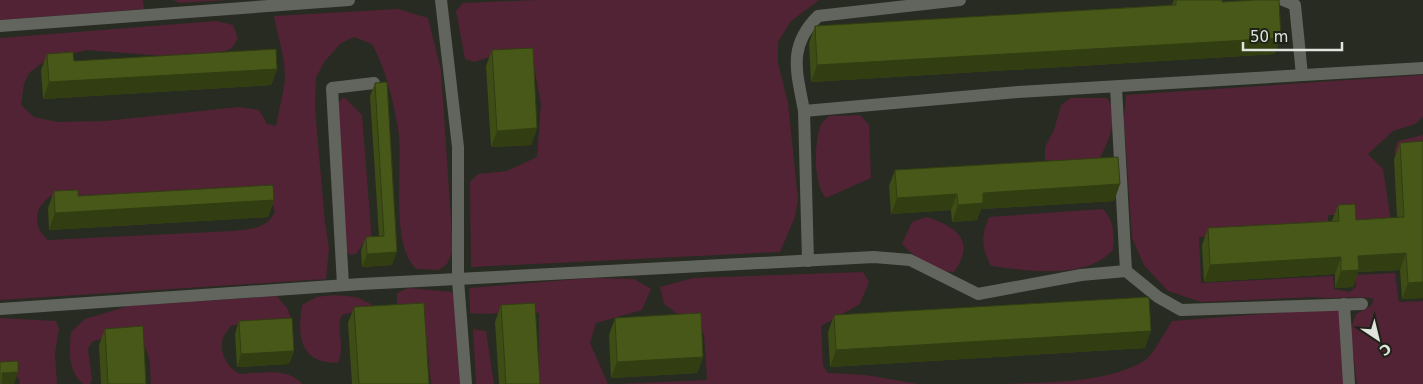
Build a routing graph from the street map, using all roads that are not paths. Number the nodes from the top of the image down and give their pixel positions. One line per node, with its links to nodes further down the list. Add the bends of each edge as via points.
1 (349, 0): 6 (lane)
2 (441, 0): 15 (lane, via 458,147)
3 (960, 0): 5 (lane)
4 (1283, 0): 9 (lane, via 1295,5)
5 (933, 1): 12 (lane, via 818,16 805,29 795,63)
6 (257, 3): 7 (lane)
7 (0, 26)
8 (1423, 68): 9 (lane)
9 (1302, 75): 11 (lane)
10 (374, 83): 16 (lane, via 332,88)
11 (1116, 88): 12 (lane, via 1018,92); 14 (lane)
12 (804, 111): 13 (lane)
13 (808, 261): 14 (lane, via 874,257 910,260 978,294 1081,275); 15 (lane)
14 (1126, 271): 17 (lane, via 1158,297 1181,310)
15 (458, 280): 16 (lane); 20 (lane)
16 (343, 285): 19 (lane)
17 (1344, 304): 18 (lane); 21 (lane)
18 (1362, 304)
19 (0, 309)
20 (466, 384)
21 (1350, 384)

